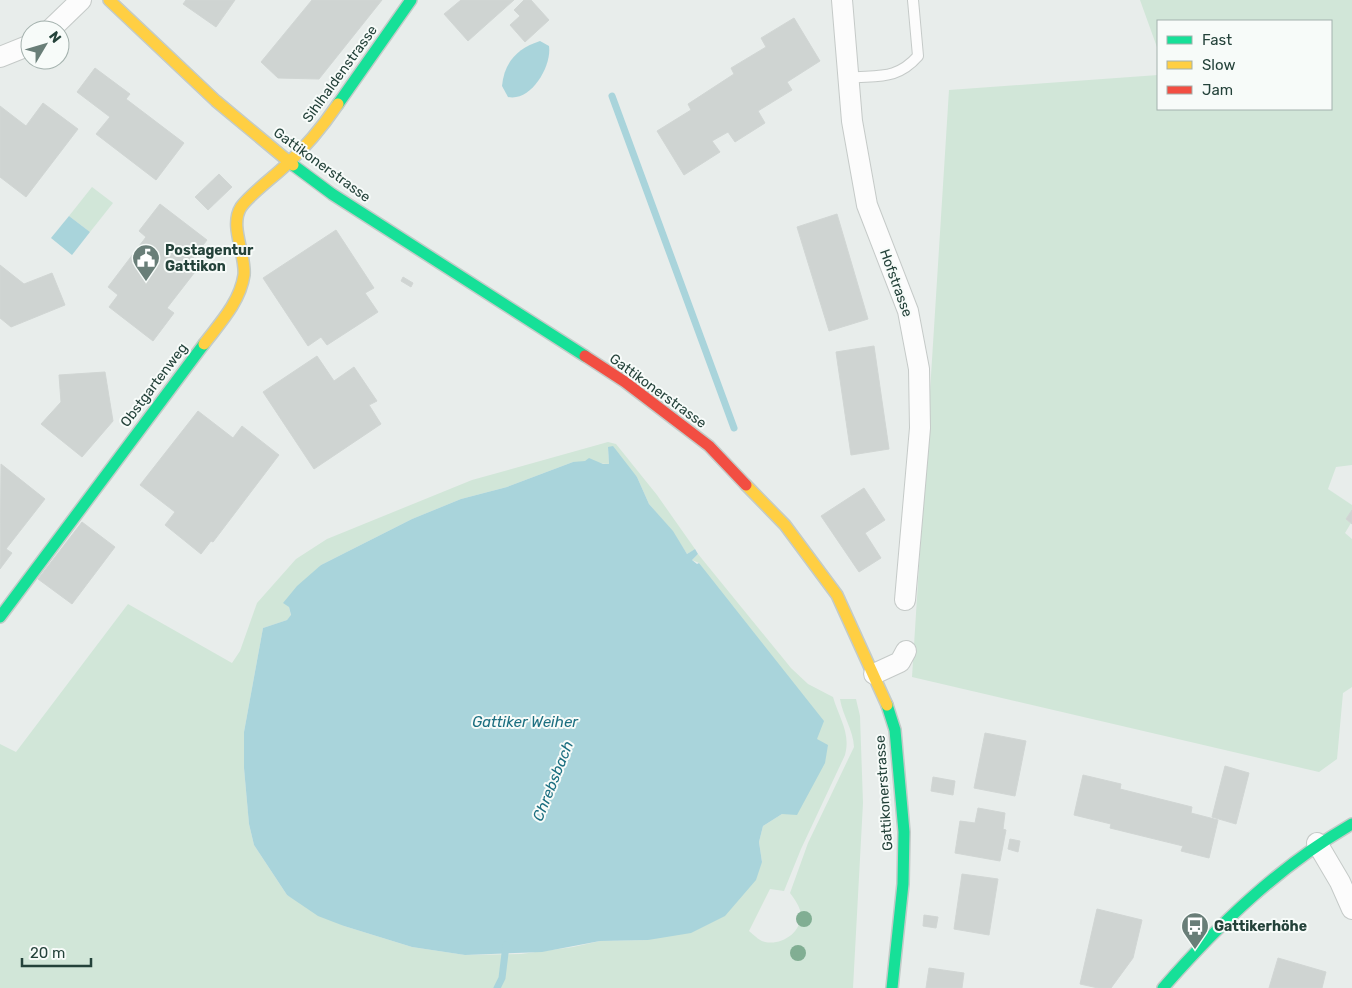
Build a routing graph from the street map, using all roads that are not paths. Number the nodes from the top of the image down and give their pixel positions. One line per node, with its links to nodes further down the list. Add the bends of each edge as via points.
1 (81, 0): 6 (street)
2 (108, 0): 10 (main road, Gattikonerstrasse, via 172,63)
3 (411, 0): 10 (main road, Sihlhaldenstrasse, via 321,128)
4 (842, 0): 9 (street, Hofstrasse)
5 (913, 0): 9 (lane, via 918,56 909,67 890,76)
6 (60, 20)
7 (20, 49): 8 (street)
8 (0, 57)
9 (849, 78): 11 (street, Hofstrasse, via 852,121 867,205 908,311 919,369 920,428)
10 (289, 163): 12 (main road, Obstgartenweg, via 241,207 237,217 244,269 234,304); 14 (main road, Gattikonerstrasse, via 625,382 708,446 785,525 837,595)
11 (905, 600)
12 (0, 617)
13 (906, 650): 14 (street, via 900,662)
14 (874, 674): 18 (main road, Gattikonerstrasse, via 895,730 904,832 903,884)
15 (1352, 824): 16 (main road)
16 (1317, 843): 17 (street); 19 (main road, via 1263,884 1233,912)
17 (1352, 910)
18 (892, 988)
19 (1163, 988)

